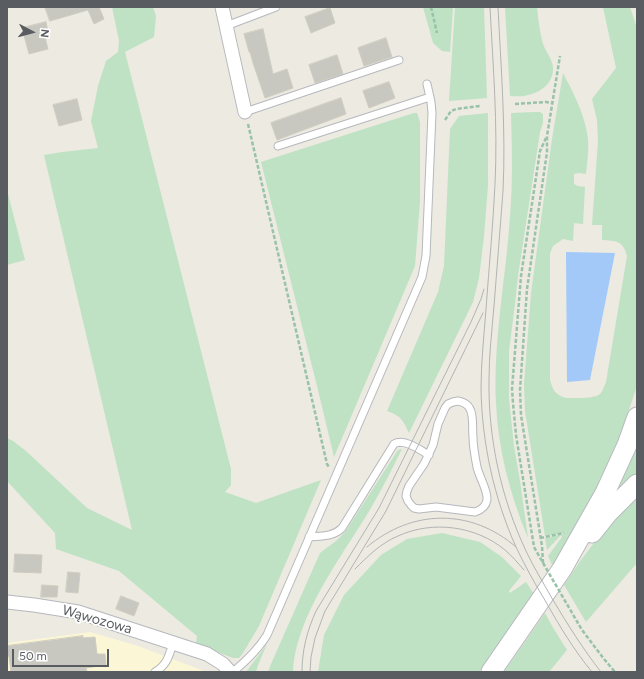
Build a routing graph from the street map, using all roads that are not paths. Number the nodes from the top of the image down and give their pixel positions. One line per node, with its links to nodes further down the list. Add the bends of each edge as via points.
1 (222, 7): 3 (street)
2 (276, 7): 3 (lane)
3 (226, 26): 7 (street)
4 (398, 60): 7 (lane)
5 (427, 84): 6 (lane)
6 (430, 97): 8 (lane); 12 (lane, via 432,113 426,256 423,272)
7 (245, 112)
8 (278, 146)
9 (637, 417): 13 (main road, via 605,493)
10 (429, 455): 10 (lane, via 445,408 453,402 463,402 472,413 478,469 487,494 483,508 475,512 436,507 414,508 408,501 407,491); 12 (lane, via 403,442 394,444 342,528 331,534)
11 (637, 484): 13 (main road, via 608,513)
12 (309, 536): 18 (lane, via 260,646)
13 (562, 569): 19 (main road)
14 (7, 602): 15 (street, Wąwozowa, via 78,612)
15 (173, 643): 16 (lane, via 167,661); 17 (street, Wąwozowa, via 207,654)
16 (155, 672)
17 (230, 672)
18 (233, 672)
19 (491, 672)

